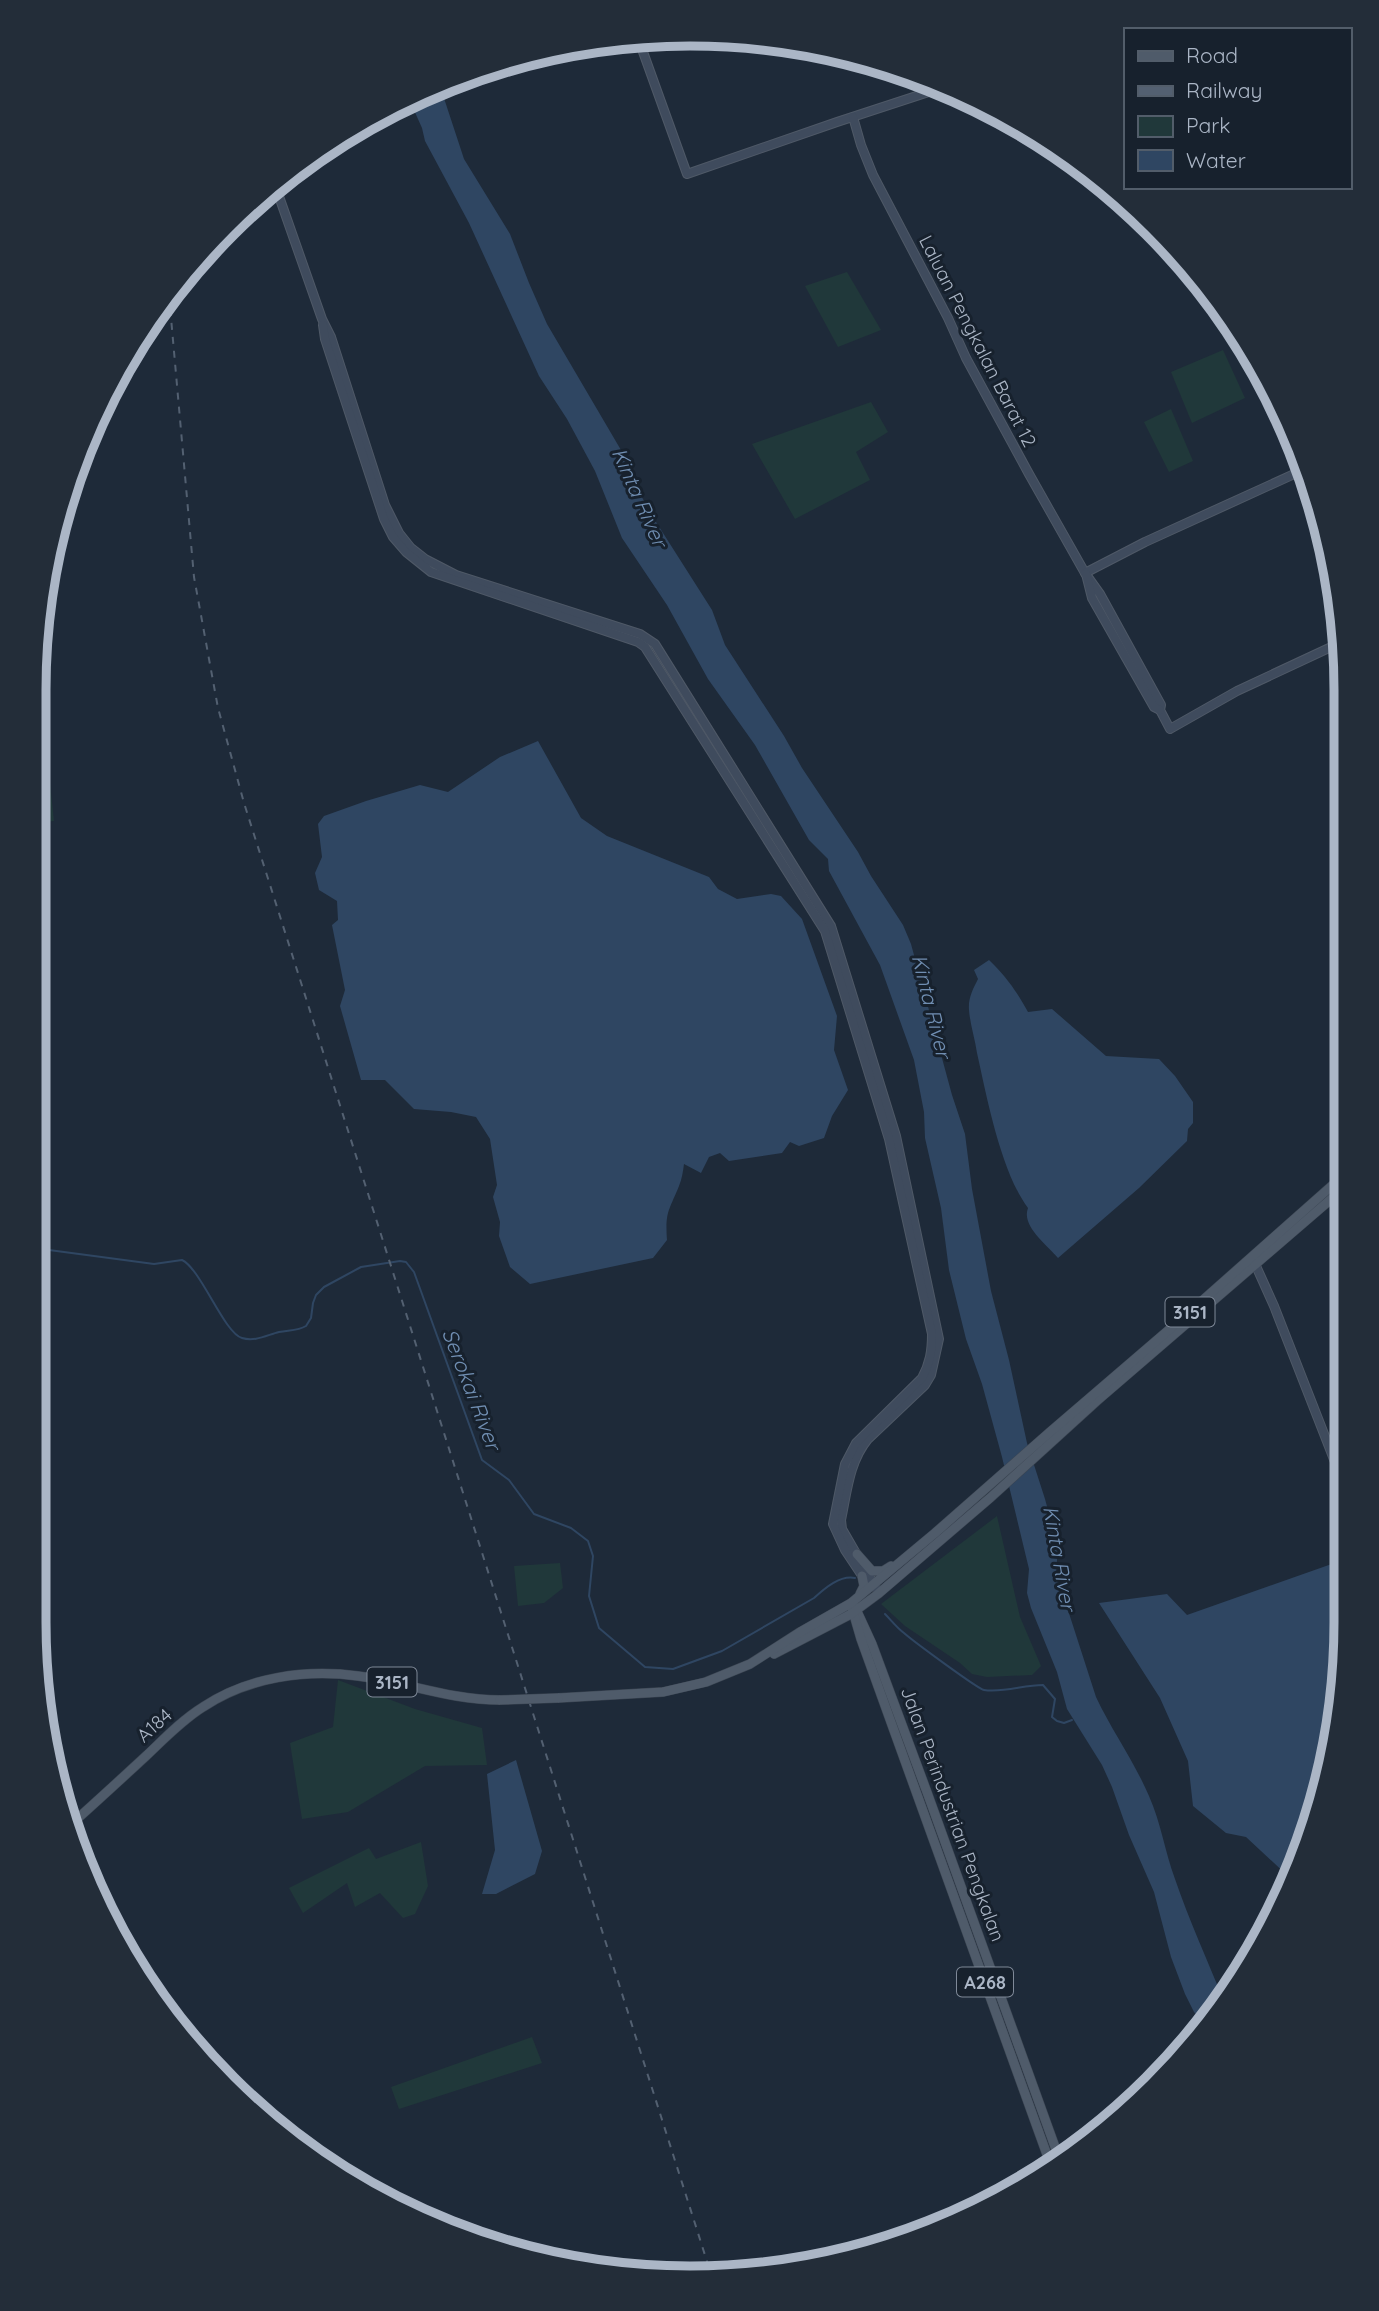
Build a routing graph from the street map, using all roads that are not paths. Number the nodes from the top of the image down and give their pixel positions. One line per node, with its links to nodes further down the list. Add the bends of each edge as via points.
1 (641, 48): 3 (street, via 687,174)
2 (928, 92): 3 (street)
3 (853, 117): 6 (street, Laluan Pengkalan Barat 12, via 873,175 966,358)
4 (278, 194): 18 (street, via 322,319 324,339 363,460 393,537 431,572 645,647 825,931 889,1139 932,1334 932,1351 922,1378 856,1443 845,1464 833,1524)
5 (1296, 473): 6 (street)
6 (1086, 574): 7 (street, Laluan Pengkalan Barat 12, via 1161,705 1170,729 1237,691)
7 (1332, 647)
8 (1334, 1184): 10 (main road, 3151)
9 (1334, 1189): 10 (main road)
10 (1327, 1190): 12 (main road, 3151)
11 (1334, 1197): 13 (main road, 3151)
12 (1280, 1232): 13 (main road, via 1259,1255); 14 (main road, 3151)
13 (1256, 1266): 14 (main road, via 1247,1266); 15 (main road, 3151); 16 (street)
14 (1214, 1291): 15 (main road, 3151)
15 (1052, 1435): 17 (main road, 3151)
16 (1334, 1459)
17 (987, 1494): 19 (main road, 3151); 19 (main road, 3151, via 935,1533)
18 (851, 1550): 19 (main road, via 877,1572); 20 (street); 21 (street)
19 (911, 1560): 21 (main road, 3151)
20 (862, 1576): 21 (street); 23 (main road, via 864,1586)
21 (875, 1589): 22 (main road, 3151); 23 (main road, 3151)
22 (869, 1601): 23 (main road, 3151); 24 (main road)
23 (854, 1606): 24 (main road, Jalan Perindustrian Pengkalan); 25 (main road, 3151); 26 (main road, Jalan Perindustrian Pengkalan / A268); 27 (main road, 3151, via 800,1632)
24 (864, 1624): 29 (main road, Jalan Perindustrian Pengkalan / A268)
25 (828, 1627): 26 (main road, via 848,1625); 27 (main road, 3151)
26 (861, 1639): 29 (main road, Jalan Perindustrian Pengkalan / A268)
27 (750, 1664): 28 (main road, A184 / 3151, bridge, via 681,1689 500,1700 449,1696 342,1674 266,1679 194,1713)
28 (77, 1819)
29 (993, 1990): 30 (main road, Jalan Perindustrian Pengkalan / A268); 31 (main road, Jalan Perindustrian Pengkalan / A268)
30 (1056, 2151)
31 (1048, 2156)

